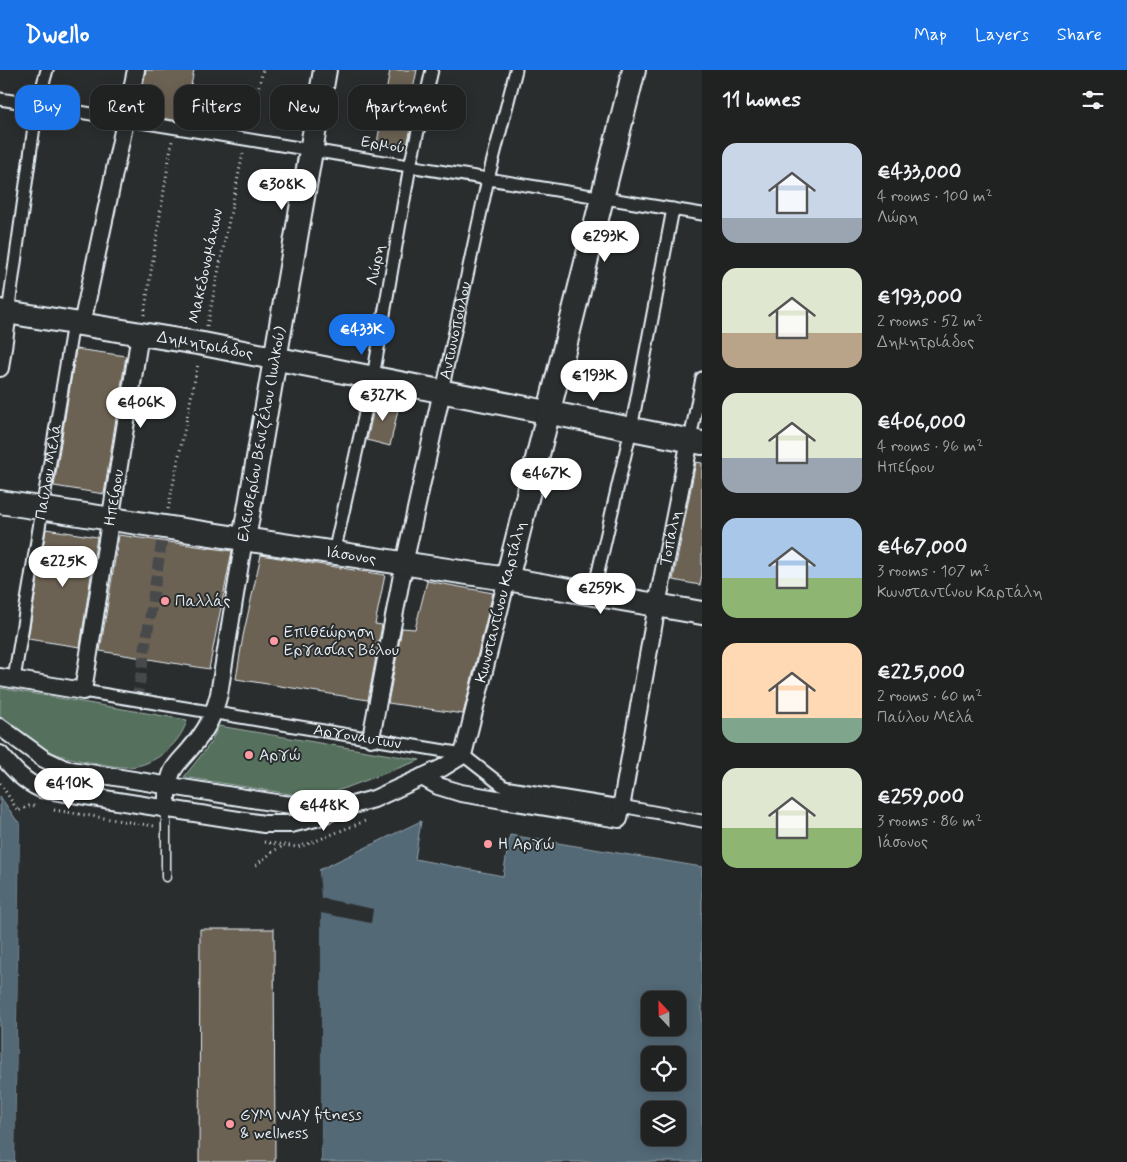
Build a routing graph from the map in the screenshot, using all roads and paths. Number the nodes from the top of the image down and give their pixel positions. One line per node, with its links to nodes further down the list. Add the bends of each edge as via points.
1 (47, 70): 8 (street)
2 (136, 70): 9 (street, Παύλου Μελά)
3 (263, 70): 16 (path, Μακεδονομάχων)
4 (326, 70): 17 (main road, Ελευθερίου Βενιζέλου (Ιωλκού))
5 (432, 70): 18 (street, Λώρη)
6 (516, 70): 19 (street, Αντωνοπούλου)
7 (634, 70): 20 (main road, Κωνσταντίνου Καρτάλη)
8 (43, 85)
9 (133, 85)
10 (0, 99): 11 (street, Ερμού)
11 (15, 101)
12 (33, 130): 23 (street)
13 (123, 130): 24 (street, Παύλου Μελά)
14 (175, 130): 25 (path)
15 (188, 130): 16 (street, Ερμού)
16 (246, 139): 17 (street, Ερμού); 26 (path, Μακεδονομάχων)
17 (312, 150): 18 (street, Ερμού); 27 (main road, Ελευθερίου Βενιζέλου (Ιωλκού))
18 (410, 166): 19 (street, Ερμού); 29 (street, Λώρη)
19 (488, 179): 20 (street, Ερμού); 31 (street, Αντωνοπούλου)
20 (602, 198): 21 (street, Ερμού); 32 (main road, Κωνσταντίνου Καρτάλη)
21 (673, 209): 22 (street, Ερμού); 33 (street)
22 (702, 214)
23 (4, 312): 24 (main road, Δημητριάδος); 28 (street)
24 (77, 324): 25 (main road, Δημητριάδος); 36 (street, Παύλου Μελά)
25 (140, 334): 26 (main road, Δημητριάδος); 37 (street, Ηπείρου)
26 (203, 344): 27 (main road, Δημητριάδος); 38 (path, Μακεδονομάχων)
27 (276, 358): 29 (main road, Δημητριάδος); 39 (main road, Ελευθερίου Βενιζέλου (Ιωλκού))
28 (0, 368)
29 (373, 377): 31 (main road, Δημητριάδος); 40 (street, Λώρη)
30 (702, 378): 34 (street, Τοπάλη)
31 (442, 391): 32 (main road, Δημητριάδος); 41 (street, Αντωνοπούλου)
32 (548, 412): 33 (main road, Δημητριάδος); 42 (main road, Κωνσταντίνου Καρτάλη)
33 (632, 429): 34 (main road, Δημητριάδος); 43 (street)
34 (696, 441): 44 (street, Τοπάλη)
35 (0, 502): 36 (main road, Ιάσονος)
36 (42, 508): 37 (main road, Ιάσονος); 46 (street, Παύλου Μελά)
37 (111, 519): 38 (main road, Ιάσονος); 47 (street, Ηπείρου)
38 (164, 527): 39 (main road, Ιάσονος)
39 (244, 539): 40 (main road, Ιάσονος); 48 (street, Ελευθερίου Βενιζέλου (Ιωλκού))
40 (334, 553): 41 (main road, Ιάσονος)
41 (404, 564): 42 (main road, Ιάσονος); 50 (street, Αντωνοπούλου)
42 (506, 579): 43 (main road, Ιάσονος); 52 (street, Κωνσταντίνου Καρτάλη)
43 (593, 594): 44 (main road, Ιάσονος)
44 (657, 605): 45 (main road, Ιάσονος); 57 (street, Τοπάλη)
45 (702, 613)
46 (7, 678): 47 (street, Αργοναυτών)
47 (83, 691): 48 (street, Αργοναυτών)
48 (214, 712): 50 (street, Αργοναυτών); 54 (street, Ελευθερίου Βενιζέλου (Ιωλκού), via 204,732 175,766)
49 (0, 727): 54 (street, via 44,759 65,769)
50 (370, 738): 52 (street, Αργοναυτών)
51 (0, 754): 56 (street, via 26,781 41,789)
52 (463, 755): 53 (street); 57 (street, Αργοναυτών, via 504,787)
53 (422, 778): 55 (street, via 374,799); 57 (street, Αργοναυτών, via 461,794)
54 (168, 785): 55 (street, via 283,804); 56 (street, Ελευθερίου Βενιζέλου (Ιωλκού))
55 (338, 809): 56 (street, via 316,818 279,824)
56 (166, 810): 61 (lane)
57 (620, 812): 59 (street, Αργοναυτών)
58 (367, 820): 60 (path, via 308,844 275,850)
59 (702, 821)
60 (256, 865)
61 (166, 877)

